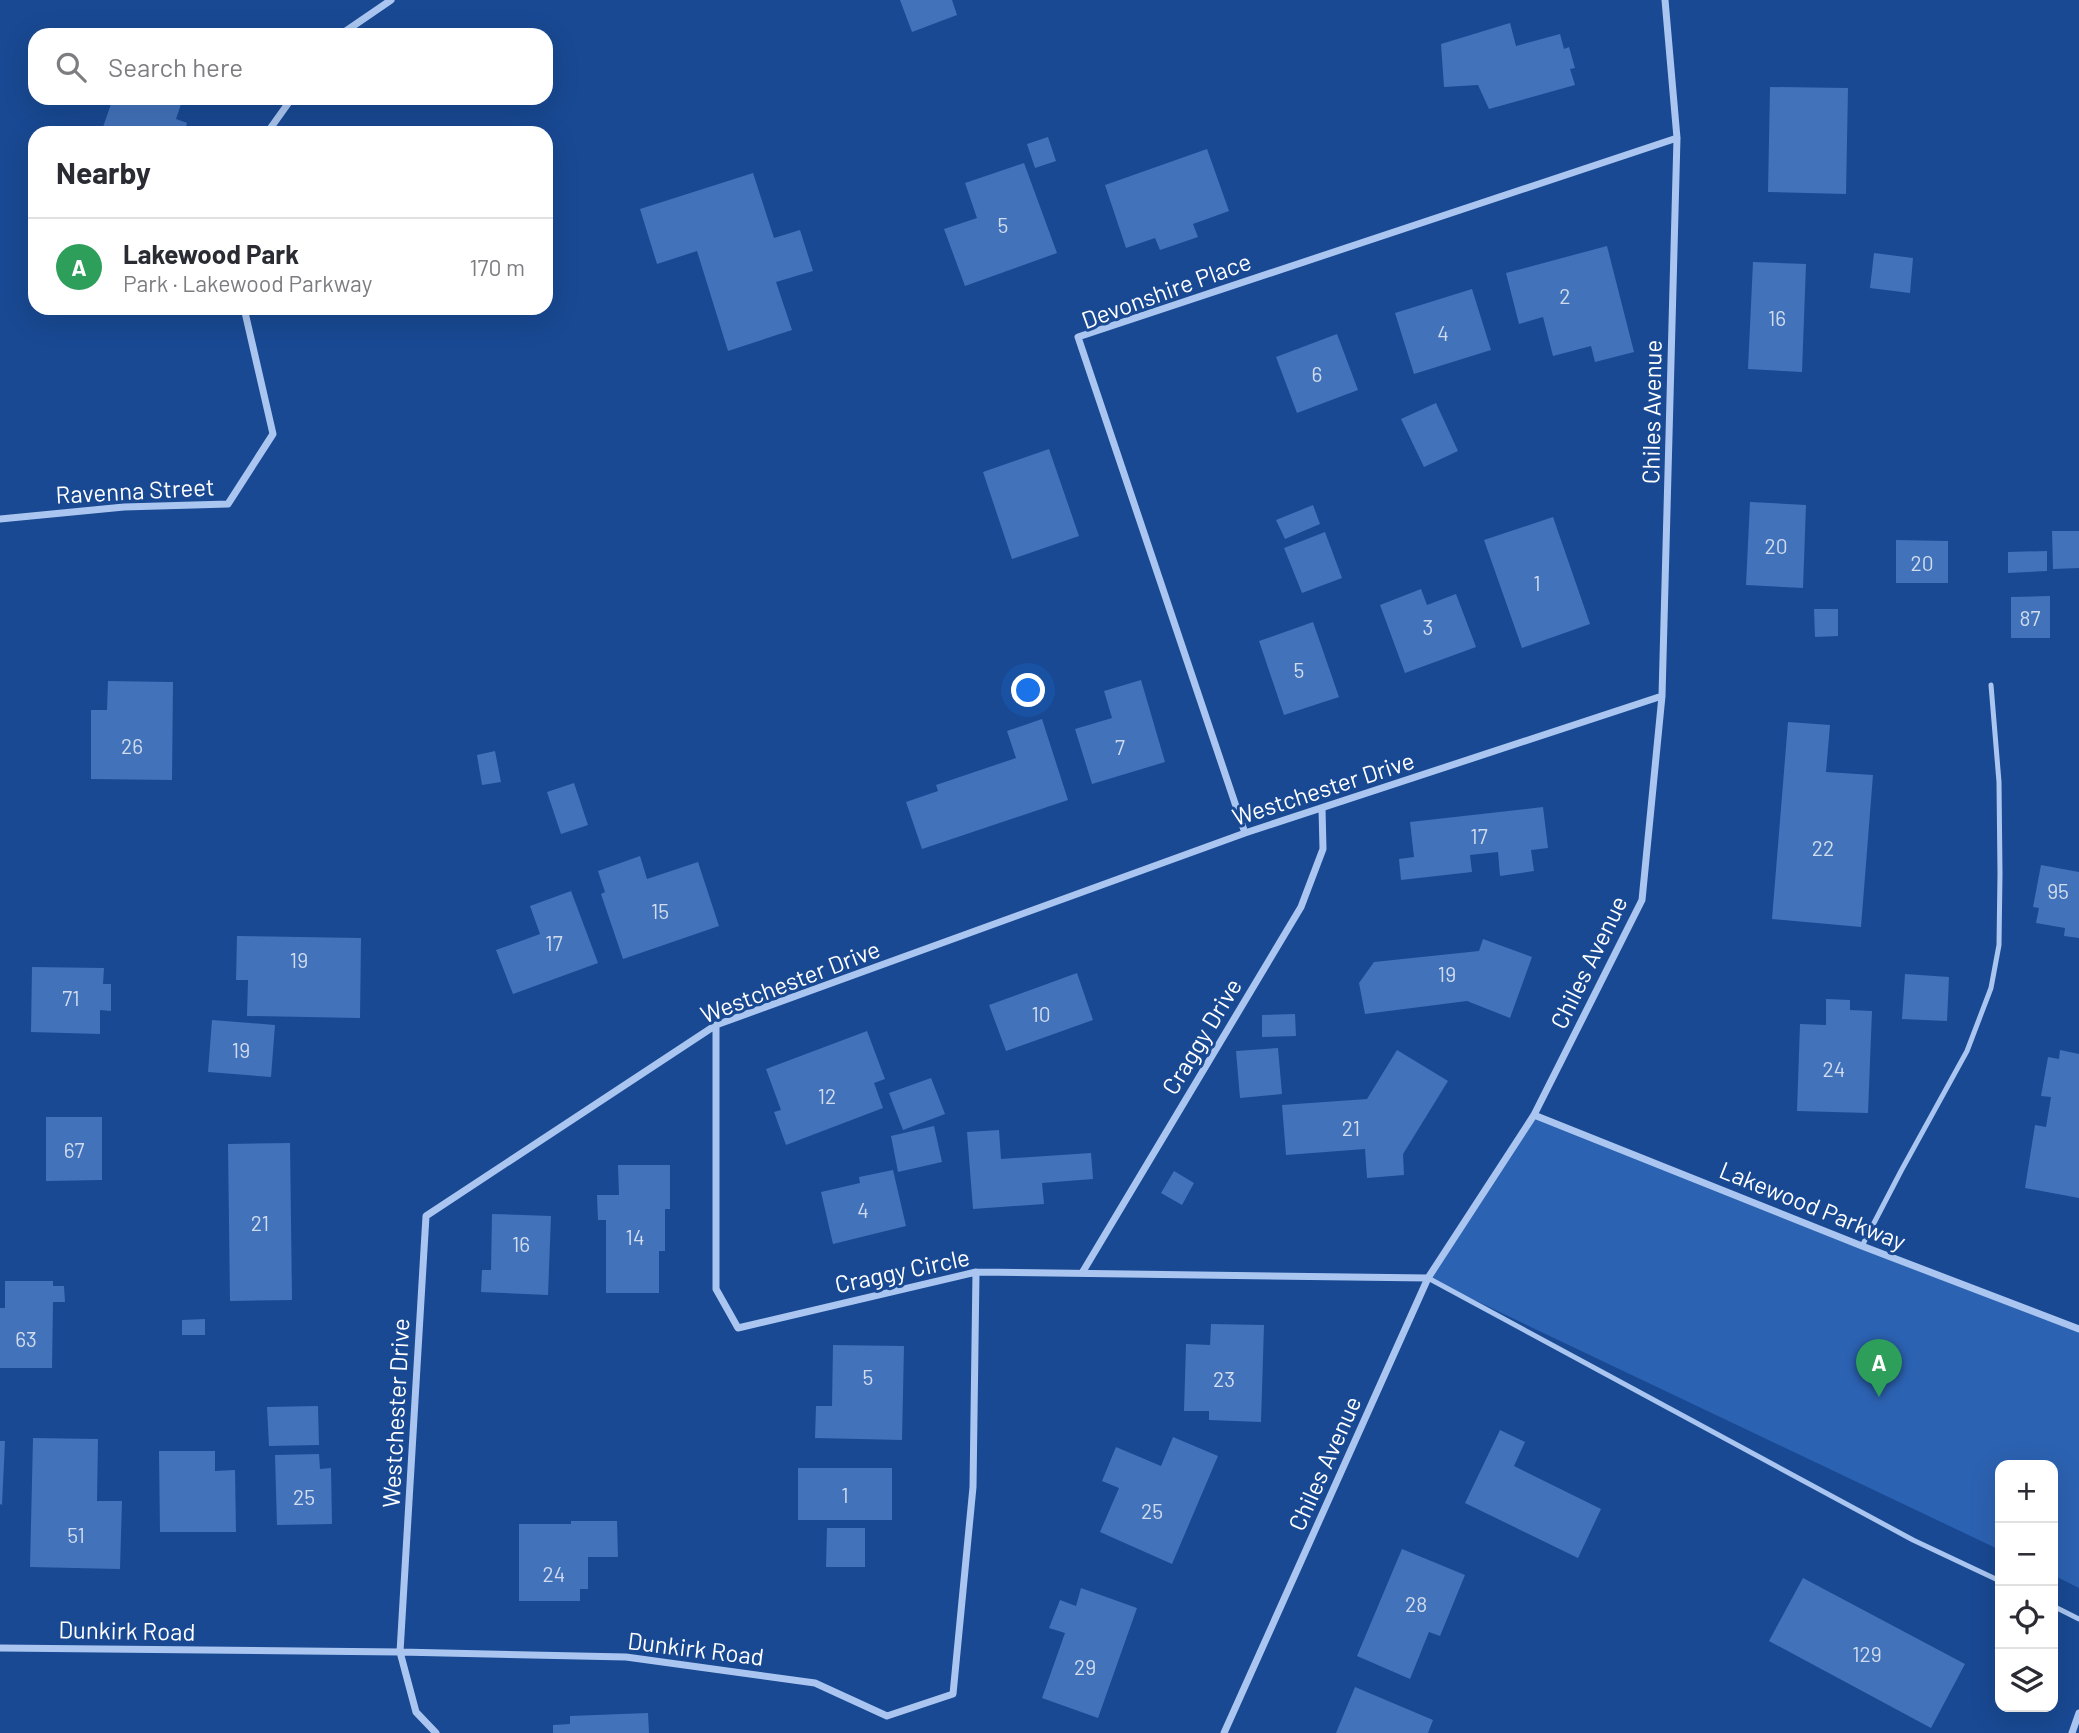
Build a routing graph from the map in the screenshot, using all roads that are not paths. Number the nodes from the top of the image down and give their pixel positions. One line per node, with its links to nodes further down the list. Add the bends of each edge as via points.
1 (391, 0): 3 (street)
2 (1665, 0): 6 (street, Chiles Avenue)
3 (350, 28)
4 (287, 105): 5 (street)
5 (272, 126)
6 (1677, 138): 10 (street, Chiles Avenue); 12 (street, Devonshire Place, via 1078,337)
7 (246, 315): 8 (street, Ravenna Street, via 273,434 228,504 124,507)
8 (0, 519)
9 (1991, 685): 15 (lane, via 2000,874 1999,945 1991,988 1967,1051)
10 (1662, 696): 11 (street, Westchester Drive); 14 (street, Chiles Avenue, via 1642,900)
11 (1322, 808): 12 (street, Westchester Drive); 17 (street, Craggy Drive, via 1322,849 1301,907)
12 (1245, 833): 13 (street, Westchester Drive)
13 (716, 1025): 16 (street, Craggy Circle, via 716,1289 738,1328); 24 (street, Westchester Drive, via 425,1216)
14 (1534, 1115): 15 (street, Lakewood Parkway); 18 (street, Chiles Avenue)
15 (1862, 1246): 19 (street, Lakewood Parkway)
16 (976, 1272): 17 (street, Craggy Circle); 24 (street, Dunkirk Road, via 973,1487 953,1694 887,1716 815,1683 626,1657)
17 (1082, 1273): 18 (street, Craggy Circle)
18 (1429, 1278): 20 (lane, via 1913,1540); 27 (street, Chiles Avenue)
19 (2079, 1329)
20 (1995, 1579)
21 (2058, 1608): 22 (lane)
22 (2079, 1619)
23 (0, 1648): 24 (street, Dunkirk Road)
24 (400, 1652): 26 (street, Westchester Drive, via 416,1712)
25 (2079, 1713): 28 (street)
26 (436, 1733)
27 (1224, 1733)
28 (2072, 1733)

